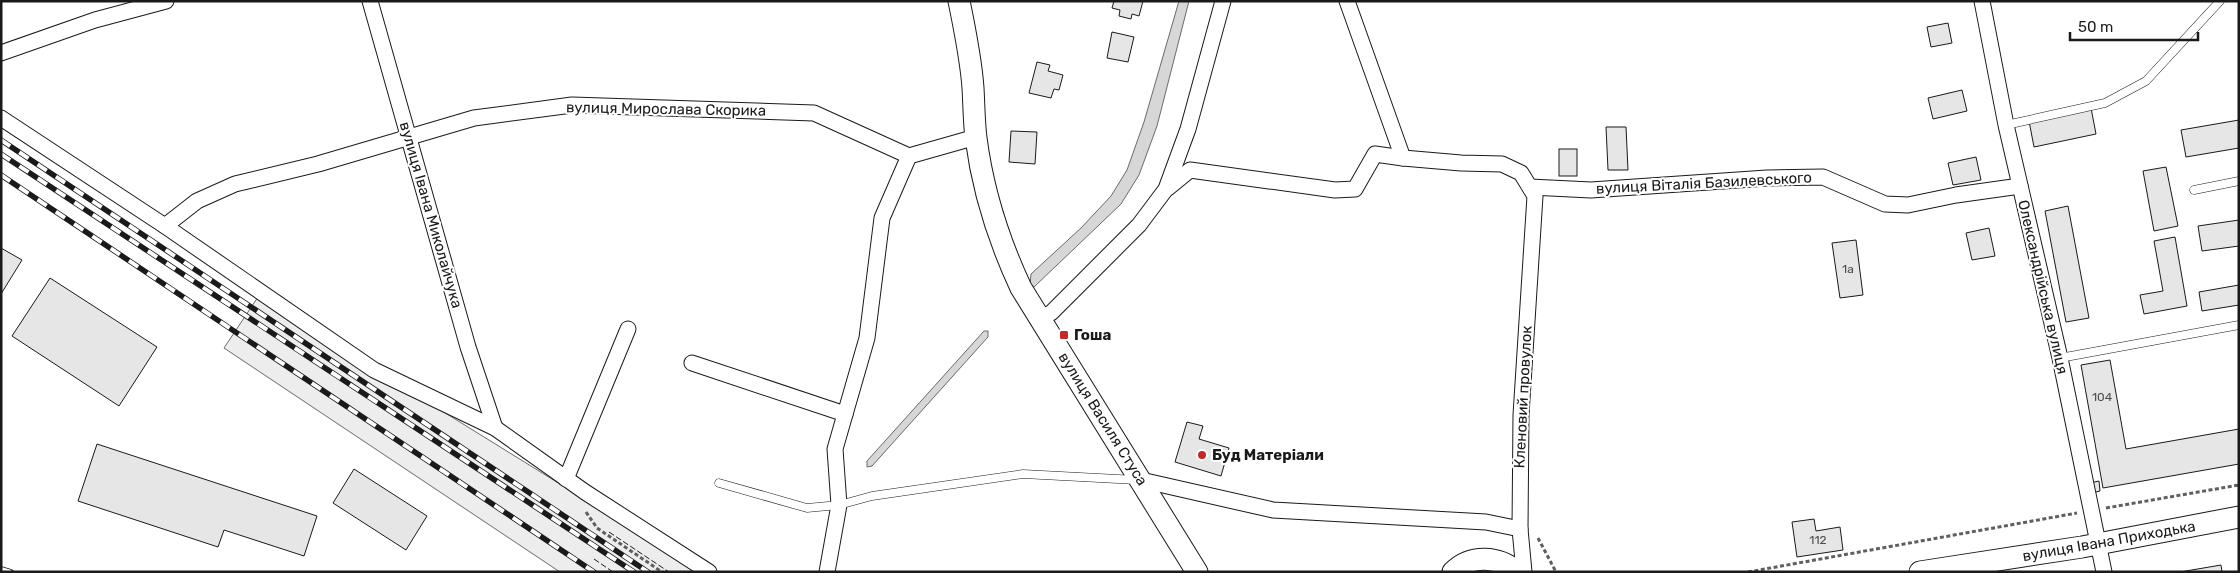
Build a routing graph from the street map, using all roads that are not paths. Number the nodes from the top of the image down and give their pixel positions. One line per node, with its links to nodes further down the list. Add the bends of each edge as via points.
1 (166, 1): 8 (street, via 95,20)
2 (370, 1): 12 (street, вулиця Івана Миколайчука)
3 (959, 1): 11 (main road, вулиця Василя Стуса, via 967,39)
4 (1224, 1): 18 (street, via 1188,129)
5 (1347, 1): 14 (street)
6 (1982, 1): 10 (street, Олександрійська вулиця)
7 (2220, 1): 10 (lane, via 2146,81 2105,103)
8 (1, 53)
9 (1, 118): 20 (street)
10 (2006, 126): 16 (street, Олександрійська вулиця)
11 (976, 137): 13 (street); 21 (main road, вулиця Василя Стуса, via 986,197 1001,245)
12 (410, 138): 13 (street, вулиця Мирослава Скорика, via 474,118 572,105 814,113); 20 (street, вулиця Мирослава Скорика, via 235,184 197,201); 27 (street, вулиця Івана Миколайчука, via 468,347)
13 (909, 156): 26 (street, via 882,218 867,338)
14 (1403, 158): 17 (street, via 1502,164 1522,173); 18 (street, via 1375,154 1355,189 1335,190 1190,170)
15 (2239, 181): 19 (lane)
16 (2020, 186): 17 (street, вулиця Віталія Базилевського, via 1908,205 1885,204 1823,177 1592,190); 24 (street, Олександрійська вулиця)
17 (1530, 187): 33 (street, Кленовий провулок, via 1535,196 1535,212 1521,415)
18 (1166, 189): 21 (street, via 1139,225 1051,313)
19 (2194, 190)
20 (165, 226): 27 (street, via 374,370)
21 (1039, 317): 29 (main road, вулиця Василя Стуса)
22 (2239, 325): 24 (lane)
23 (628, 329): 28 (street)
24 (2060, 358): 34 (street, Олександрійська вулиця)
25 (692, 363): 26 (street)
26 (845, 414): 31 (street, via 834,450)
27 (495, 428): 28 (street)
28 (566, 479): 35 (street)
29 (1142, 480): 31 (lane, via 1023,474 872,496); 33 (street, via 1272,510 1486,522); 37 (main road, вулиця Василя Стуса)
30 (719, 483): 31 (lane, via 807,508)
31 (839, 505): 36 (street)
32 (2239, 517): 34 (main road, вулиця Івана Приходька)
33 (1520, 529): 40 (street, Кленовий провулок)
34 (2099, 544): 41 (main road, вулиця Івана Приходька); 42 (street, Олександрійська вулиця)
35 (709, 572)
36 (827, 572)
37 (1197, 572)
38 (1453, 572): 39 (main road, via 1463,564 1483,559 1505,564)
39 (1517, 572)
40 (1524, 572)
41 (1920, 572)
42 (2104, 572)

